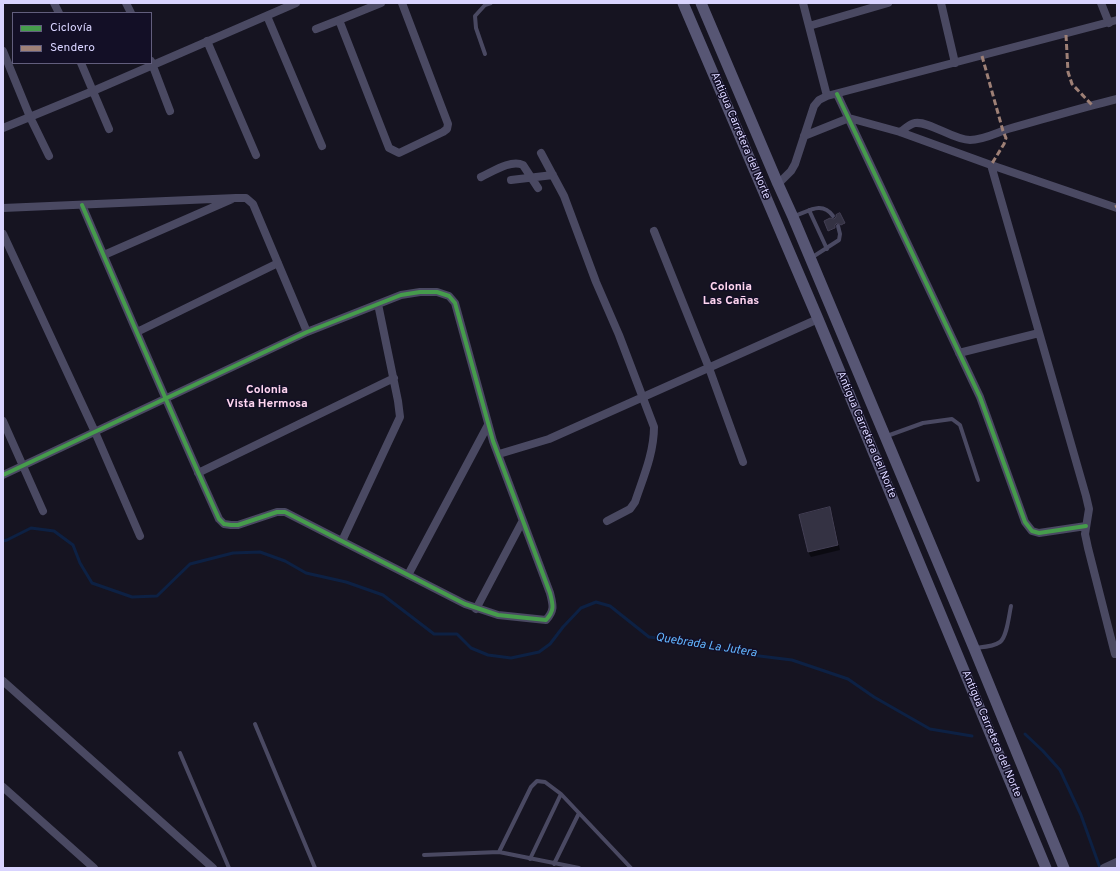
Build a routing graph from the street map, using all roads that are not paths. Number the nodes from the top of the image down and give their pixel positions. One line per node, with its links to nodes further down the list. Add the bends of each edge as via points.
1 (54, 3): 13 (street)
2 (126, 3): 14 (street)
3 (296, 3): 15 (street)
4 (381, 3): 16 (street)
5 (402, 3): 16 (street, via 448,124 443,132 399,153 389,148)
6 (491, 3): 22 (lane, via 485,5 475,16 476,28)
7 (683, 3): 64 (main road, Antigua Carretera del Norte)
8 (701, 3): 47 (main road, Antigua Carretera del Norte)
9 (803, 3): 18 (street)
10 (888, 3): 18 (street)
11 (942, 3): 24 (street)
12 (1101, 3): 17 (street)
13 (58, 12)
14 (130, 12)
15 (267, 16): 20 (street); 38 (street)
16 (339, 20): 19 (street)
17 (1113, 22): 24 (street)
18 (809, 26): 29 (street)
19 (316, 29)
20 (207, 41): 23 (street); 40 (street)
21 (3, 51): 32 (street)
22 (485, 54)
23 (152, 63): 31 (street)
24 (955, 63): 28 (street)
25 (81, 64): 27 (street)
26 (150, 64): 27 (street)
27 (93, 91): 32 (street); 35 (street)
28 (837, 94): 29 (street); 33 (street)
29 (827, 96): 37 (street, via 814,106)
30 (1117, 99): 36 (street, via 981,139 962,139 922,123 910,125)
31 (170, 111)
32 (30, 117): 34 (street); 41 (street)
33 (849, 118): 36 (street); 37 (street); 68 (street)
34 (3, 128)
35 (109, 129)
36 (900, 132): 42 (street)
37 (804, 136): 47 (street, via 791,171)
38 (322, 146)
39 (541, 153): 43 (street)
40 (256, 155)
41 (49, 156)
42 (991, 165): 52 (street); 67 (street)
43 (553, 175): 45 (street); 71 (street, via 564,196)
44 (481, 177): 45 (street, via 507,165 520,164)
45 (532, 178): 46 (street); 48 (street)
46 (512, 180)
47 (778, 184): 55 (main road, Antigua Carretera del Norte)
48 (538, 188)
49 (236, 198): 50 (street); 60 (street); 62 (street, via 246,198 253,204)
50 (82, 205): 51 (street); 60 (street)
51 (3, 208)
52 (1117, 208)
53 (809, 210): 54 (lane, via 823,208); 55 (lane); 59 (lane)
54 (833, 216)
55 (793, 217): 61 (main road, Antigua Carretera del Norte)
56 (838, 226): 59 (lane, via 839,240)
57 (654, 231): 69 (street)
58 (3, 234): 75 (street)
59 (827, 249): 61 (lane)
60 (104, 255): 65 (street)
61 (810, 259): 76 (main road, Antigua Carretera del Norte)
62 (278, 263): 65 (street); 66 (street)
63 (378, 304): 66 (street); 70 (street); 74 (street, via 401,295 420,292 437,292 449,296 455,303)
64 (818, 319): 69 (street); 112 (main road, Antigua Carretera del Norte)
65 (137, 332): 72 (street)
66 (307, 332): 72 (street)
67 (1039, 333): 68 (street); 86 (street, via 1086,496 1089,509)
68 (959, 353): 86 (street, via 980,397 1025,522 1032,531 1039,533)
69 (709, 368): 71 (street); 78 (street)
70 (394, 378): 80 (street); 88 (street, via 400,417)
71 (643, 398): 77 (street, via 549,439); 84 (street, via 654,427 651,453 635,502 630,509)
72 (166, 399): 75 (street); 80 (street)
73 (3, 421): 79 (street)
74 (488, 425): 77 (street); 89 (street)
75 (95, 432): 79 (street); 87 (street)
76 (884, 436): 82 (lane, via 923,423 952,419 960,425); 92 (main road, Antigua Carretera del Norte)
77 (499, 454): 85 (street)
78 (743, 462)
79 (23, 466): 81 (street); 83 (street)
80 (198, 473): 88 (street, via 219,519 224,524 238,525 277,512 285,512)
81 (3, 475)
82 (978, 480)
83 (43, 511)
84 (607, 521)
85 (522, 522): 91 (street); 91 (street, via 550,593 552,614 546,620 498,615)
86 (1086, 526): 93 (street, via 1088,548)
87 (140, 536)
88 (342, 541): 89 (street)
89 (408, 575): 91 (street)
90 (1011, 606): 92 (lane, via 1001,642)
91 (476, 609)
92 (974, 648): 113 (main road, Antigua Carretera del Norte)
93 (1115, 654)
94 (3, 681): 107 (street)
95 (255, 724): 109 (lane)
96 (180, 754): 108 (lane)
97 (3, 786): 106 (street)
98 (561, 794): 99 (lane); 100 (lane, via 545,782 534,783); 102 (lane)
99 (579, 813): 104 (lane); 111 (lane)
100 (499, 852): 101 (lane); 102 (lane)
101 (424, 855)
102 (530, 859): 104 (lane)
103 (1117, 862): 105 (street)
104 (554, 864): 110 (lane)
105 (1107, 867)
106 (94, 868)
107 (213, 868)
108 (229, 868)
109 (315, 868)
110 (580, 868)
111 (631, 868)
112 (1046, 868)
113 (1064, 868)

